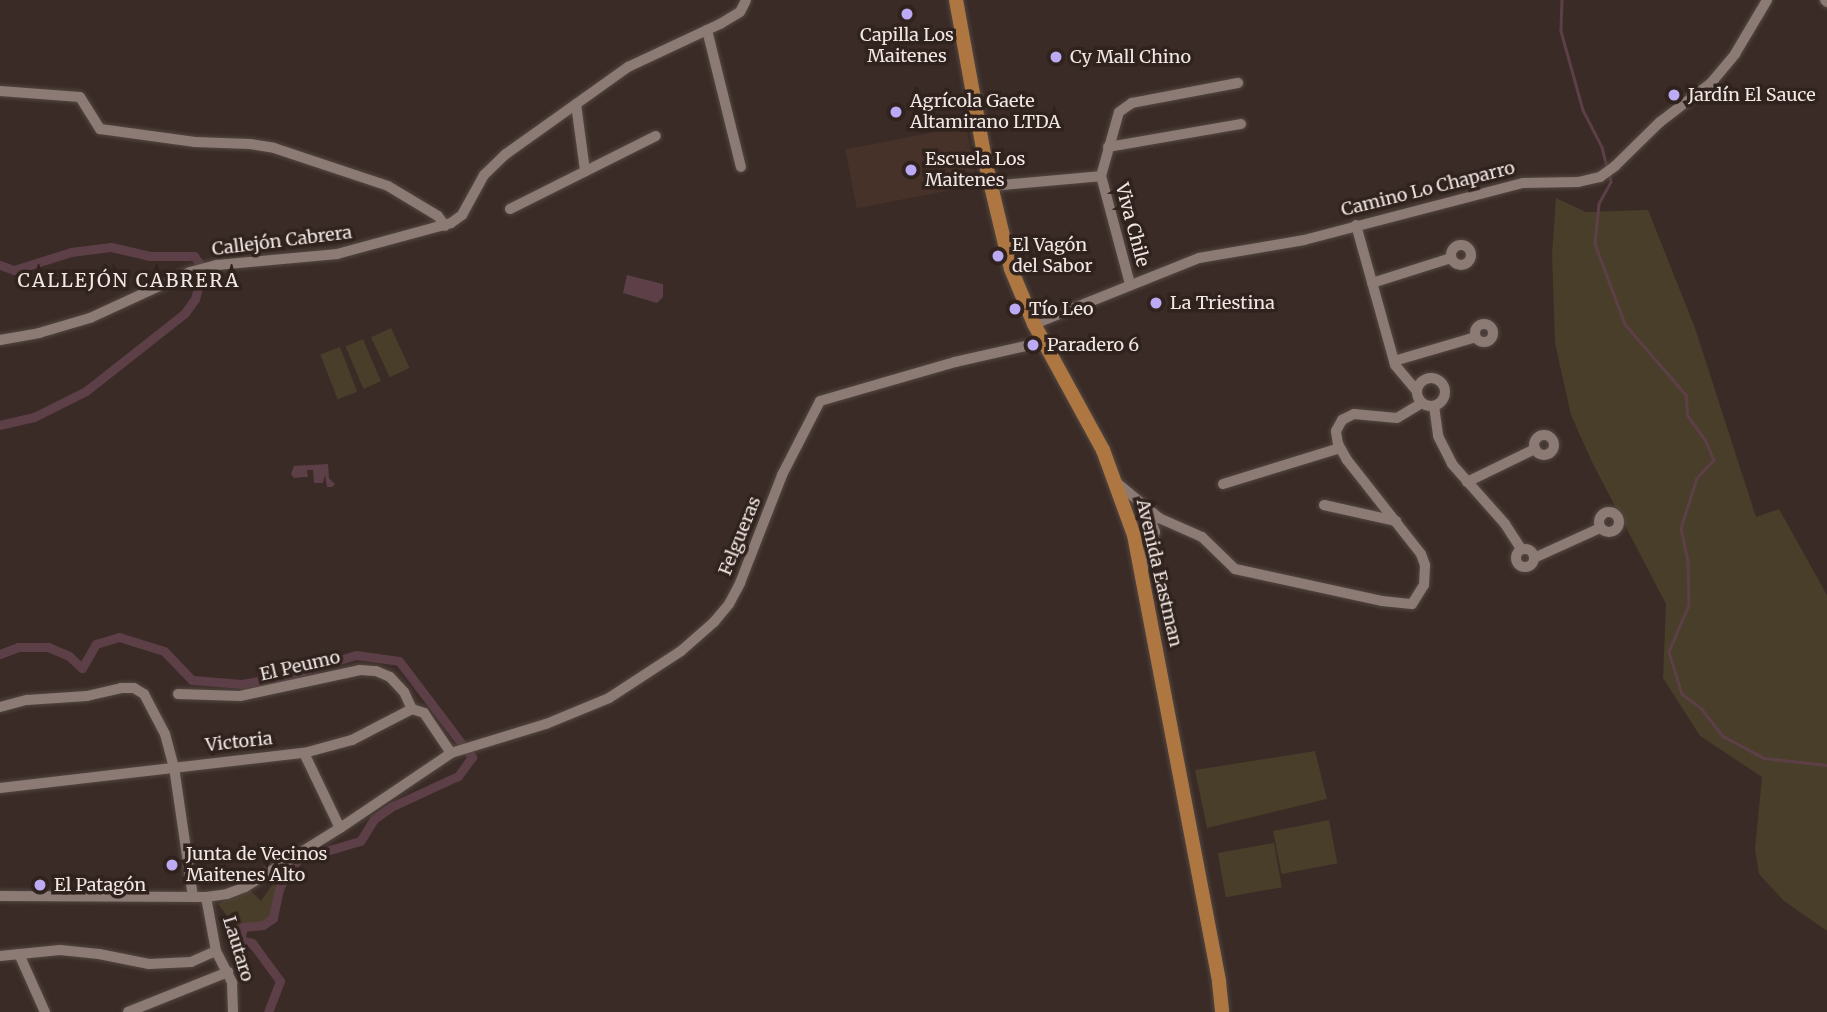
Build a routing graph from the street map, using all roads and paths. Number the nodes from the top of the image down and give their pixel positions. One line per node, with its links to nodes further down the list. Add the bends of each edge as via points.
1 (746, 0): 4 (street, via 736,15)
2 (956, 0): 14 (main road, Avenida Eastman)
3 (1767, 0): 16 (street, Camino Lo Chaparro, via 1735,54 1711,83 1600,177 1523,183)
4 (707, 30): 7 (street, via 637,61); 11 (street)
5 (1238, 83): 10 (street, Viva Chile, via 1125,106)
6 (0, 90): 17 (street, via 80,97 100,129 274,148 388,186 438,216)
7 (576, 104): 12 (street); 17 (street, via 491,168 462,215)
8 (1241, 124): 10 (street)
9 (656, 136): 12 (street)
10 (1108, 147): 13 (street, Viva Chile)
11 (741, 167)
12 (585, 171): 15 (street)
13 (1101, 176): 14 (street, Viva Chile); 20 (street, Viva Chile)
14 (990, 186): 21 (main road, Avenida Eastman, via 1007,255)
15 (510, 209)
16 (1356, 225): 19 (street); 20 (street, Camino Lo Chaparro, via 1289,243 1199,258)
17 (446, 226): 23 (street, Callejón Cabrera, via 337,254 217,265 90,318)
18 (1451, 258): 19 (street)
19 (1373, 283): 25 (street)
20 (1130, 284): 21 (street, Camino Lo Chaparro)
21 (1034, 324): 24 (main road, Avenida Eastman)
22 (1476, 337): 25 (street)
23 (0, 340)
24 (1044, 342): 31 (main road, Avenida Eastman); 44 (street, Felgueras, via 820,401 782,475 740,583 714,622 664,664 609,698 546,724)
25 (1394, 361): 26 (street)
26 (1417, 391): 27 (street); 28 (street, via 1427,379 1440,381 1444,397)
27 (1422, 403): 28 (street); 29 (street, via 1397,418 1348,417 1336,431)
28 (1434, 406): 32 (street, via 1441,447)
29 (1340, 448): 33 (street); 36 (street)
30 (1535, 449): 32 (street)
31 (1116, 482): 35 (street); 40 (main road, Avenida Eastman)
32 (1467, 482): 38 (street, via 1505,524 1521,549 1516,559 1521,566 1530,566 1534,558)
33 (1223, 484)
34 (1324, 505): 36 (street)
35 (1147, 507): 37 (street); 39 (street, via 1154,525)
36 (1397, 522): 37 (street, via 1415,543 1425,565 1424,585 1412,604 1235,569 1202,537)
37 (1175, 526): 39 (street)
38 (1600, 527)
39 (1153, 541): 40 (street)
40 (1142, 572): 60 (main road, Avenida Eastman)
41 (178, 694): 43 (street, El Peumo, via 240,696 360,670 376,671 390,677)
42 (0, 707): 46 (street, via 134,688 144,694 160,723)
43 (412, 709): 44 (street, via 424,713); 45 (street, Victoria, via 352,740)
44 (453, 752): 48 (street, Felgueras)
45 (304, 753): 46 (street, Victoria); 48 (street)
46 (174, 767): 47 (street, Victoria); 50 (street)
47 (0, 788)
48 (341, 828): 51 (street, Felgueras, via 245,887)
49 (0, 896): 50 (street, Felgueras)
50 (193, 897): 51 (street, Felgueras)
51 (206, 897): 52 (street, Lautaro)
52 (216, 951): 53 (street, via 191,962 149,964 60,950); 55 (street, Lautaro)
53 (19, 954): 54 (street); 57 (street)
54 (0, 956)
55 (228, 972): 56 (street); 59 (street, Lautaro)
56 (144, 1010): 58 (street)
57 (45, 1012)
58 (128, 1012)
59 (233, 1012)
60 (1222, 1012)

